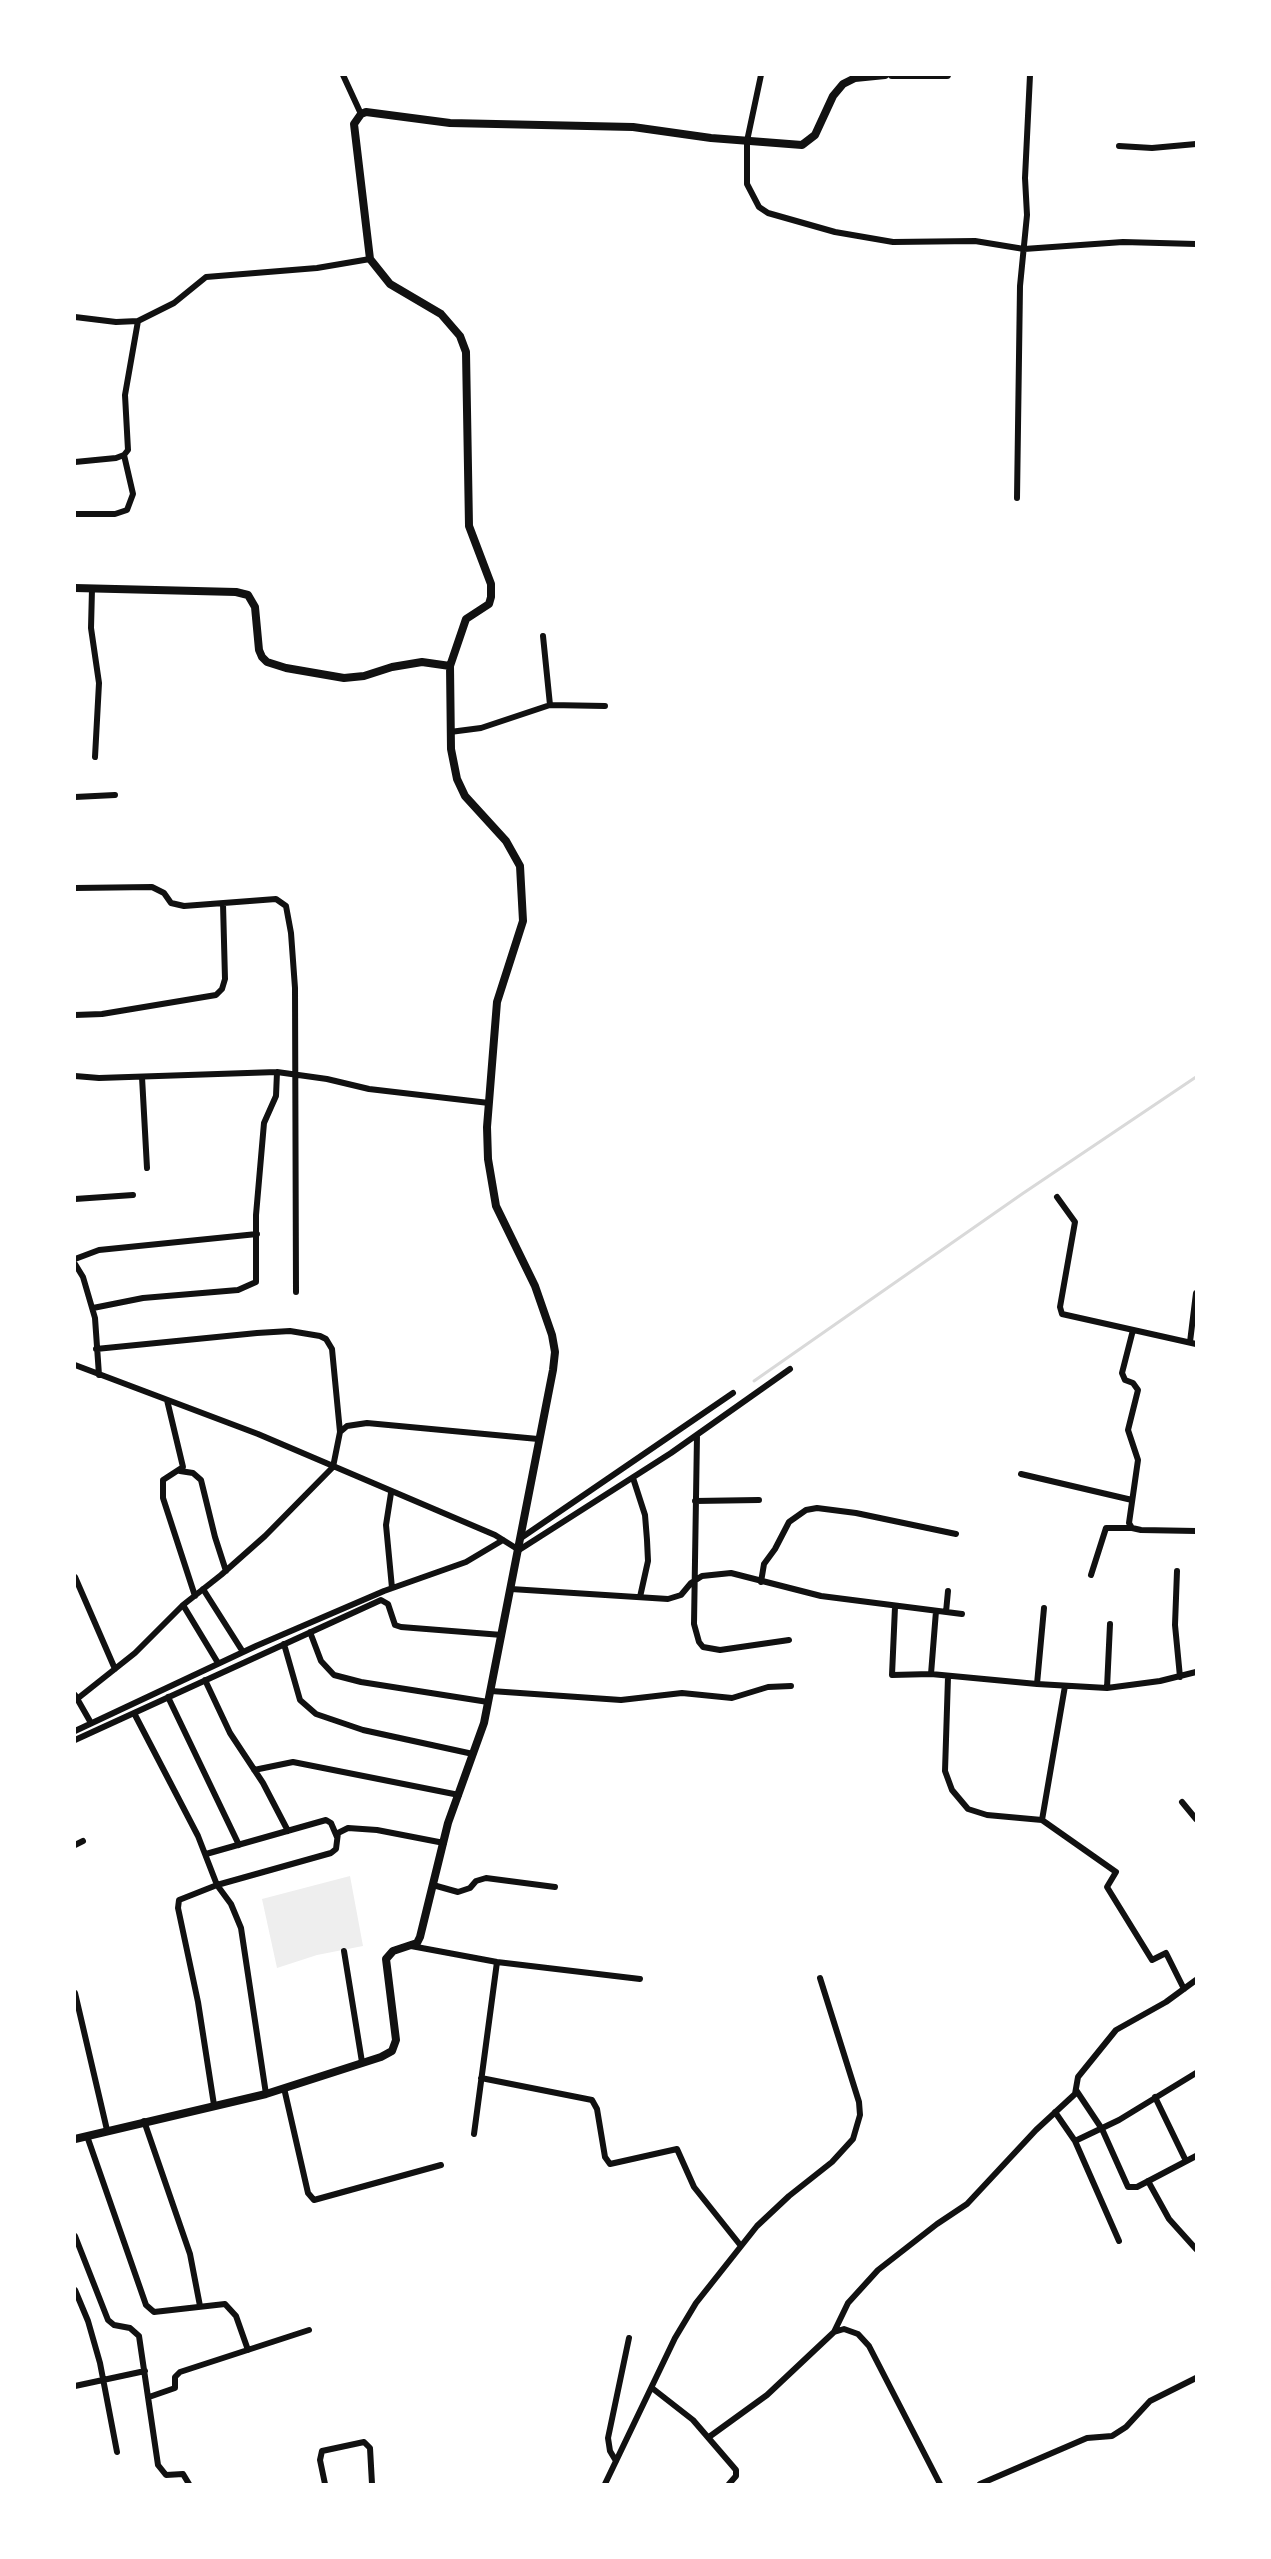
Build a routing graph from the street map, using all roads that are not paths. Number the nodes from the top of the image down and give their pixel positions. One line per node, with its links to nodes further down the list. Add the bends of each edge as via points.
1 (343, 75): 7 (street)
2 (761, 75): 8 (street)
3 (885, 75): 8 (street, via 855,78 843,84 809,141)
4 (892, 75): 5 (street)
5 (947, 75)
6 (1030, 75): 12 (street)
7 (361, 114): 8 (street, via 450,123 633,127); 13 (street, via 354,124 354,136)
8 (747, 141): 12 (street, via 747,184 759,207 768,213 866,238 920,243 975,241)
9 (1196, 144): 10 (street, via 1160,148)
10 (1119, 146)
11 (1196, 244): 12 (street, via 1123,242)
12 (1024, 249): 18 (street)
13 (370, 259): 15 (street, via 317,268 206,277 174,303); 23 (street, via 390,284 441,314 460,336 465,352 469,526 491,584 491,597 489,604 466,619)
14 (75, 317): 15 (street)
15 (138, 321): 16 (street, via 125,395 129,443)
16 (124, 456): 17 (street); 19 (street, via 133,494 127,510 115,514)
17 (75, 462)
18 (1017, 498)
19 (75, 514)
20 (75, 588): 21 (street)
21 (92, 589): 23 (street, via 248,595 255,607 262,657 286,668 344,678 422,662); 27 (street, via 91,628 99,692)
22 (543, 636): 24 (street)
23 (450, 666): 26 (street)
24 (550, 705): 25 (street); 26 (street, via 481,728)
25 (605, 706)
26 (450, 732): 37 (street, via 453,764 465,796 515,852 523,884 523,921 497,1002)
27 (95, 757)
28 (115, 795): 29 (street)
29 (75, 797)
30 (75, 888): 31 (street, via 152,887 176,905)
31 (224, 904): 32 (street, via 225,979 216,995); 34 (street, via 276,899 286,906 295,988)
32 (75, 1015)
33 (277, 1072): 34 (street); 36 (street); 42 (street, via 276,1096 264,1124)
34 (297, 1074): 37 (street, via 369,1089); 44 (street)
35 (75, 1076): 36 (street)
36 (142, 1077): 38 (street)
37 (489, 1103): 57 (street, via 488,1160 496,1206 535,1286 555,1352)
38 (147, 1168)
39 (134, 1196): 41 (street)
40 (1057, 1197): 47 (street, via 1075,1222 1062,1314)
41 (75, 1199)
42 (257, 1234): 43 (street, via 99,1250); 46 (street, via 258,1277 253,1286 143,1298)
43 (75, 1262): 46 (street)
44 (296, 1292)
45 (1196, 1293): 48 (street)
46 (93, 1308): 49 (street)
47 (1133, 1330): 48 (street); 64 (street, via 1122,1373 1138,1390 1128,1430 1138,1460)
48 (1193, 1343)
49 (96, 1349): 52 (street); 55 (street, via 290,1331 320,1336 332,1349)
50 (75, 1365): 52 (street)
51 (790, 1370): 56 (street)
52 (99, 1375): 54 (street)
53 (733, 1393): 69 (street)
54 (167, 1400): 58 (street); 59 (street, via 183,1460)
55 (340, 1432): 57 (street, via 355,1423 367,1423); 58 (street)
56 (697, 1435): 61 (street); 65 (street)
57 (538, 1439): 69 (street)
58 (333, 1467): 62 (street); 72 (street)
59 (180, 1471): 72 (street, via 193,1473 201,1480); 82 (street, via 163,1480 163,1498)
60 (1021, 1474): 64 (street)
61 (633, 1478): 71 (street); 83 (street, via 646,1525 648,1561)
62 (391, 1493): 70 (street); 78 (street, via 386,1525)
63 (759, 1500): 65 (street)
64 (1132, 1500): 66 (street, via 1128,1518)
65 (695, 1501): 76 (street)
66 (1132, 1528): 67 (street); 74 (street, via 1106,1528)
67 (1196, 1531)
68 (956, 1534): 77 (street, via 855,1513 806,1510 789,1522 766,1559)
69 (521, 1538): 71 (street)
70 (503, 1540): 71 (street); 78 (street, via 466,1562)
71 (519, 1550): 80 (street)
72 (226, 1571): 79 (street)
73 (1177, 1571): 101 (street, via 1175,1624)
74 (1091, 1575)
75 (75, 1577): 97 (street)
76 (696, 1579): 77 (street, via 731,1573); 83 (street, via 676,1598); 93 (street, via 694,1624 703,1647 720,1650)
77 (761, 1582): 85 (street)
78 (392, 1588): 95 (street)
79 (203, 1589): 82 (street); 95 (street)
80 (511, 1589): 83 (street); 92 (street)
81 (948, 1591): 88 (street)
82 (195, 1596): 84 (street)
83 (640, 1598)
84 (183, 1605): 96 (street); 97 (street)
85 (895, 1607): 87 (street); 99 (street, via 892,1675)
86 (1044, 1608): 103 (street)
87 (936, 1611): 88 (street); 99 (street)
88 (946, 1612): 89 (street)
89 (962, 1614)
90 (1110, 1624): 106 (street)
91 (310, 1632): 92 (street, via 381,1600 388,1604 395,1625 401,1627); 94 (street); 110 (street, via 321,1660 334,1675)
92 (502, 1635): 107 (street)
93 (789, 1640)
94 (284, 1644): 102 (street); 115 (street, via 300,1700 316,1714 363,1730)
95 (243, 1652): 96 (street)
96 (218, 1663): 112 (street)
97 (115, 1669): 108 (street)
98 (1196, 1672): 101 (street)
99 (931, 1674): 100 (street)
100 (948, 1677): 103 (street); 120 (street, via 945,1771 952,1790 968,1809 987,1815)
101 (1180, 1677): 106 (street)
102 (205, 1680): 109 (street); 116 (street, via 230,1733)
103 (1037, 1684): 105 (street)
104 (790, 1686): 107 (street, via 768,1687 732,1698 682,1694 621,1700)
105 (1065, 1686): 106 (street); 120 (street)
106 (1107, 1688)
107 (491, 1691): 110 (street)
108 (76, 1697): 112 (street)
109 (168, 1697): 111 (street); 126 (street)
110 (488, 1702): 115 (street)
111 (134, 1713): 114 (street); 127 (street)
112 (91, 1724): 113 (street)
113 (75, 1731)
114 (75, 1740)
115 (473, 1754): 117 (street)
116 (254, 1770): 117 (street, via 293,1762); 121 (street)
117 (459, 1795): 124 (street)
118 (1182, 1802): 119 (street)
119 (1196, 1819)
120 (1042, 1820): 137 (street, via 1116,1872 1107,1887 1152,1960 1166,1953)
121 (288, 1831): 122 (street, via 326,1820); 126 (street)
122 (337, 1838): 124 (street, via 342,1830 355,1828); 129 (street, via 336,1849 331,1853)
123 (83, 1841): 125 (street)
124 (444, 1843): 128 (street)
125 (75, 1845)
126 (239, 1845): 127 (street)
127 (206, 1854): 129 (street)
128 (433, 1885): 130 (street, via 458,1892 486,1878); 131 (street, via 420,1937)
129 (217, 1886): 144 (street, via 231,1904 241,1928); 146 (street, via 183,1896 177,1908 198,2002)
130 (555, 1887)
131 (411, 1946): 133 (street); 139 (street, via 393,1951 386,1959 396,2040 392,2051)
132 (344, 1951): 139 (street)
133 (497, 1962): 135 (street); 141 (street)
134 (820, 1978): 161 (street, via 856,2088 860,2115 857,2128 846,2149 776,2207)
135 (640, 1979)
136 (1196, 1980): 137 (street)
137 (1184, 1989): 143 (street, via 1116,2030 1078,2077)
138 (75, 1993): 150 (street)
139 (362, 2062): 142 (street)
140 (1196, 2073): 145 (street)
141 (481, 2078): 151 (street); 161 (street, via 592,2100 610,2164 677,2149 694,2187)
142 (284, 2088): 144 (street); 157 (street, via 308,2193 314,2200)
143 (1076, 2090): 147 (street); 149 (street)
144 (266, 2094): 146 (street)
145 (1155, 2097): 149 (street); 156 (street)
146 (214, 2105): 148 (street)
147 (1055, 2112): 154 (street); 166 (street, via 967,2204 879,2270 848,2303)
148 (144, 2121): 150 (street); 164 (street, via 190,2254)
149 (1102, 2129): 154 (street); 158 (street, via 1128,2187)
150 (106, 2130): 152 (street)
151 (474, 2134)
152 (87, 2136): 153 (street); 164 (street, via 146,2305 154,2312)
153 (75, 2139)
154 (1075, 2141): 160 (street)
155 (1196, 2156): 156 (street)
156 (1186, 2161): 158 (street)
157 (441, 2165)
158 (1148, 2181): 162 (street, via 1169,2219)
159 (75, 2236): 169 (street, via 108,2320 139,2336)
160 (1119, 2241)
161 (741, 2246): 173 (street, via 683,2322)
162 (1196, 2249)
163 (75, 2290): 171 (street, via 91,2328)
164 (200, 2306): 168 (street, via 225,2304)
165 (309, 2330): 168 (street)
166 (834, 2332): 175 (street, via 754,2407); 183 (street, via 844,2329 858,2334 869,2346)
167 (628, 2338): 177 (street, via 608,2438)
168 (248, 2350): 174 (street, via 180,2372 175,2377 175,2388)
169 (145, 2371): 171 (street); 174 (street)
170 (1196, 2378): 184 (street, via 1150,2401 1112,2436 1090,2437)
171 (104, 2380): 172 (street); 176 (street)
172 (75, 2386)
173 (652, 2388): 175 (street, via 679,2407); 177 (street)
174 (148, 2397): 178 (street, via 158,2465 166,2475 183,2474)
175 (709, 2437): 182 (street, via 736,2470)
176 (117, 2452)
177 (616, 2461): 181 (street)
178 (189, 2484)
179 (325, 2484): 180 (street, via 322,2451 364,2442 370,2448)
180 (372, 2484)
181 (605, 2484)
182 (729, 2484)
183 (940, 2484)
184 (980, 2484)

